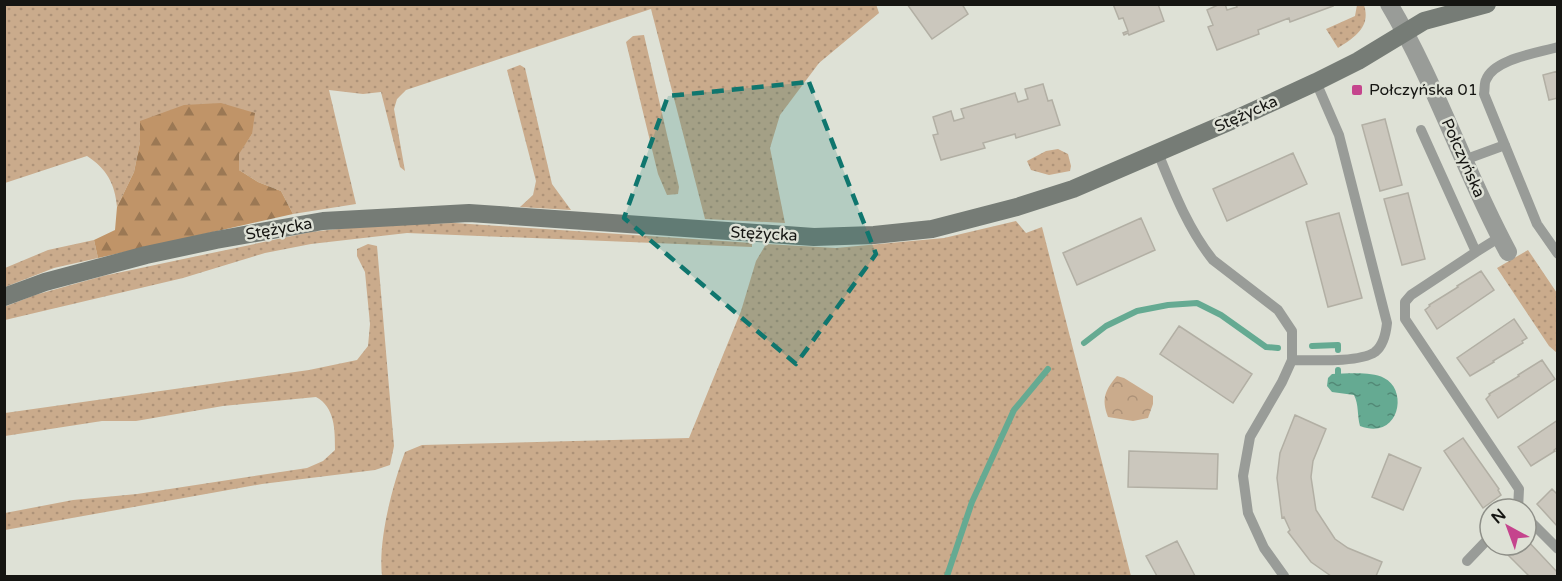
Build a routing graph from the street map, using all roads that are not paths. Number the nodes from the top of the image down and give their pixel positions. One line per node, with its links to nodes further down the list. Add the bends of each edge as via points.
1 (1389, 4): 3 (street, Połczyńska)
2 (1487, 4): 3 (street, Stężycka, via 1424,21)
3 (1405, 31): 5 (street, Stężycka); 9 (street, Połczyńska)
4 (1557, 48): 7 (lane, via 1507,61 1494,68 1486,79 1484,94)
5 (1316, 82): 8 (street, Stężycka); 14 (lane, via 1339,135 1387,322 1385,339 1364,358)
6 (1422, 130): 11 (lane)
7 (1505, 145): 9 (lane); 12 (lane, via 1537,224)
8 (1158, 153): 13 (street, Stężycka, via 1073,189 932,228 814,237 470,213 323,221 146,255); 14 (lane, via 1206,251 1278,310 1292,331)
9 (1464, 160): 10 (street, Połczyńska)
10 (1504, 244): 11 (lane)
11 (1476, 252): 15 (lane, via 1411,295 1405,302 1405,319 1519,489)
12 (1557, 254)
13 (4, 297)
14 (1292, 360): 20 (lane, via 1250,437 1243,476 1248,513 1264,548)
15 (1519, 497)
16 (1538, 529): 17 (lane)
17 (1557, 549)
18 (1478, 550): 19 (lane)
19 (1467, 561)
20 (1284, 576)

